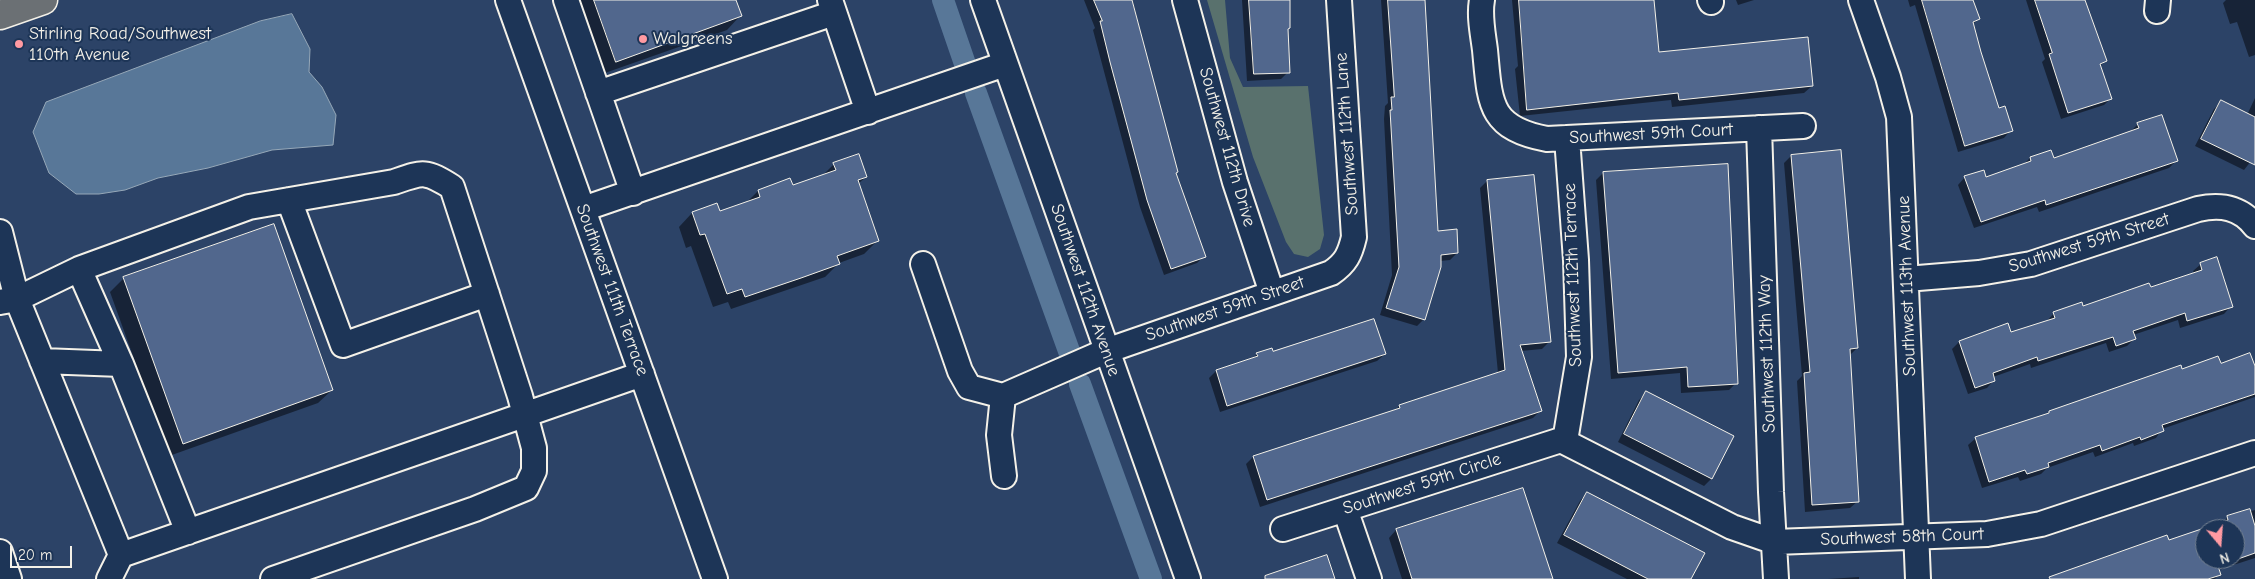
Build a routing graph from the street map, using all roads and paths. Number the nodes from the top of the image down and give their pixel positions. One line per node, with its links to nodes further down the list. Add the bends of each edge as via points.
1 (43, 0): 10 (main road)
2 (508, 0): 19 (street, Southwest 111th Terrace)
3 (566, 0): 12 (street)
4 (983, 0): 11 (street, Southwest 112th Avenue)
5 (1186, 0): 26 (street, Southwest 112th Drive, via 1235,182)
6 (1338, 0): 23 (street, Southwest 112th Lane, via 1354,237)
7 (1482, 0): 16 (street, Southwest 59th Court, via 1491,102 1504,122 1517,131 1547,139)
8 (1861, 0): 25 (street, Southwest 113th Avenue, via 1899,117)
9 (832, 7): 12 (street); 13 (street)
10 (0, 16)
11 (1005, 64): 13 (street); 29 (street, Southwest 112th Avenue)
12 (598, 93): 17 (street)
13 (868, 112): 17 (street)
14 (1803, 126): 15 (street, Southwest 59th Court)
15 (1759, 128): 16 (street, Southwest 59th Court); 42 (street, Southwest 112th Way, via 1771,492)
16 (1567, 138): 35 (street, Southwest 112th Terrace, via 1576,260 1578,357)
17 (633, 193): 19 (street)
18 (289, 200): 24 (street, via 249,207); 27 (street, via 431,174 452,187); 27 (street, via 343,344)
19 (583, 209): 32 (street, Southwest 111th Terrace)
20 (2248, 220): 25 (street, Southwest 59th Street, via 2229,207 2206,207 2031,264 1979,273)
21 (0, 232): 28 (street)
22 (922, 264): 33 (street, via 960,371 969,387)
23 (1343, 265): 26 (street, Southwest 59th Street)
24 (79, 269): 28 (street); 31 (street)
25 (1906, 279): 41 (street, Southwest 113th Avenue)
26 (1272, 293): 29 (street, Southwest 59th Street)
27 (487, 294): 34 (street)
28 (9, 301): 30 (street)
29 (1106, 351): 33 (street, Southwest 59th Street); 49 (street, Southwest 112th Avenue)
30 (42, 360): 31 (street); 44 (street)
31 (122, 364): 40 (street)
32 (642, 374): 34 (street); 48 (street, Southwest 111th Terrace)
33 (1003, 396): 37 (street, via 998,435)
34 (525, 416): 40 (street); 47 (street, via 534,448 534,471 526,488)
35 (1563, 440): 38 (street, Southwest 59th Circle); 42 (street, Southwest 58th Court, via 1732,527)
36 (2255, 453): 41 (street, Southwest 58th Court, via 2040,524 1988,534)
37 (1004, 476)
38 (1345, 509): 39 (street, Southwest 59th Circle); 50 (street)
39 (1283, 529)
40 (188, 532): 44 (street)
41 (1917, 537): 42 (street, Southwest 58th Court); 52 (street, Southwest 113th Avenue)
42 (1776, 542): 51 (street, Southwest 112th Way)
43 (0, 553): 45 (street)
44 (121, 555): 46 (street)
45 (9, 579)
46 (109, 579)
47 (273, 579)
48 (716, 579)
49 (1188, 579)
50 (1368, 579)
51 (1776, 579)
52 (1918, 579)

